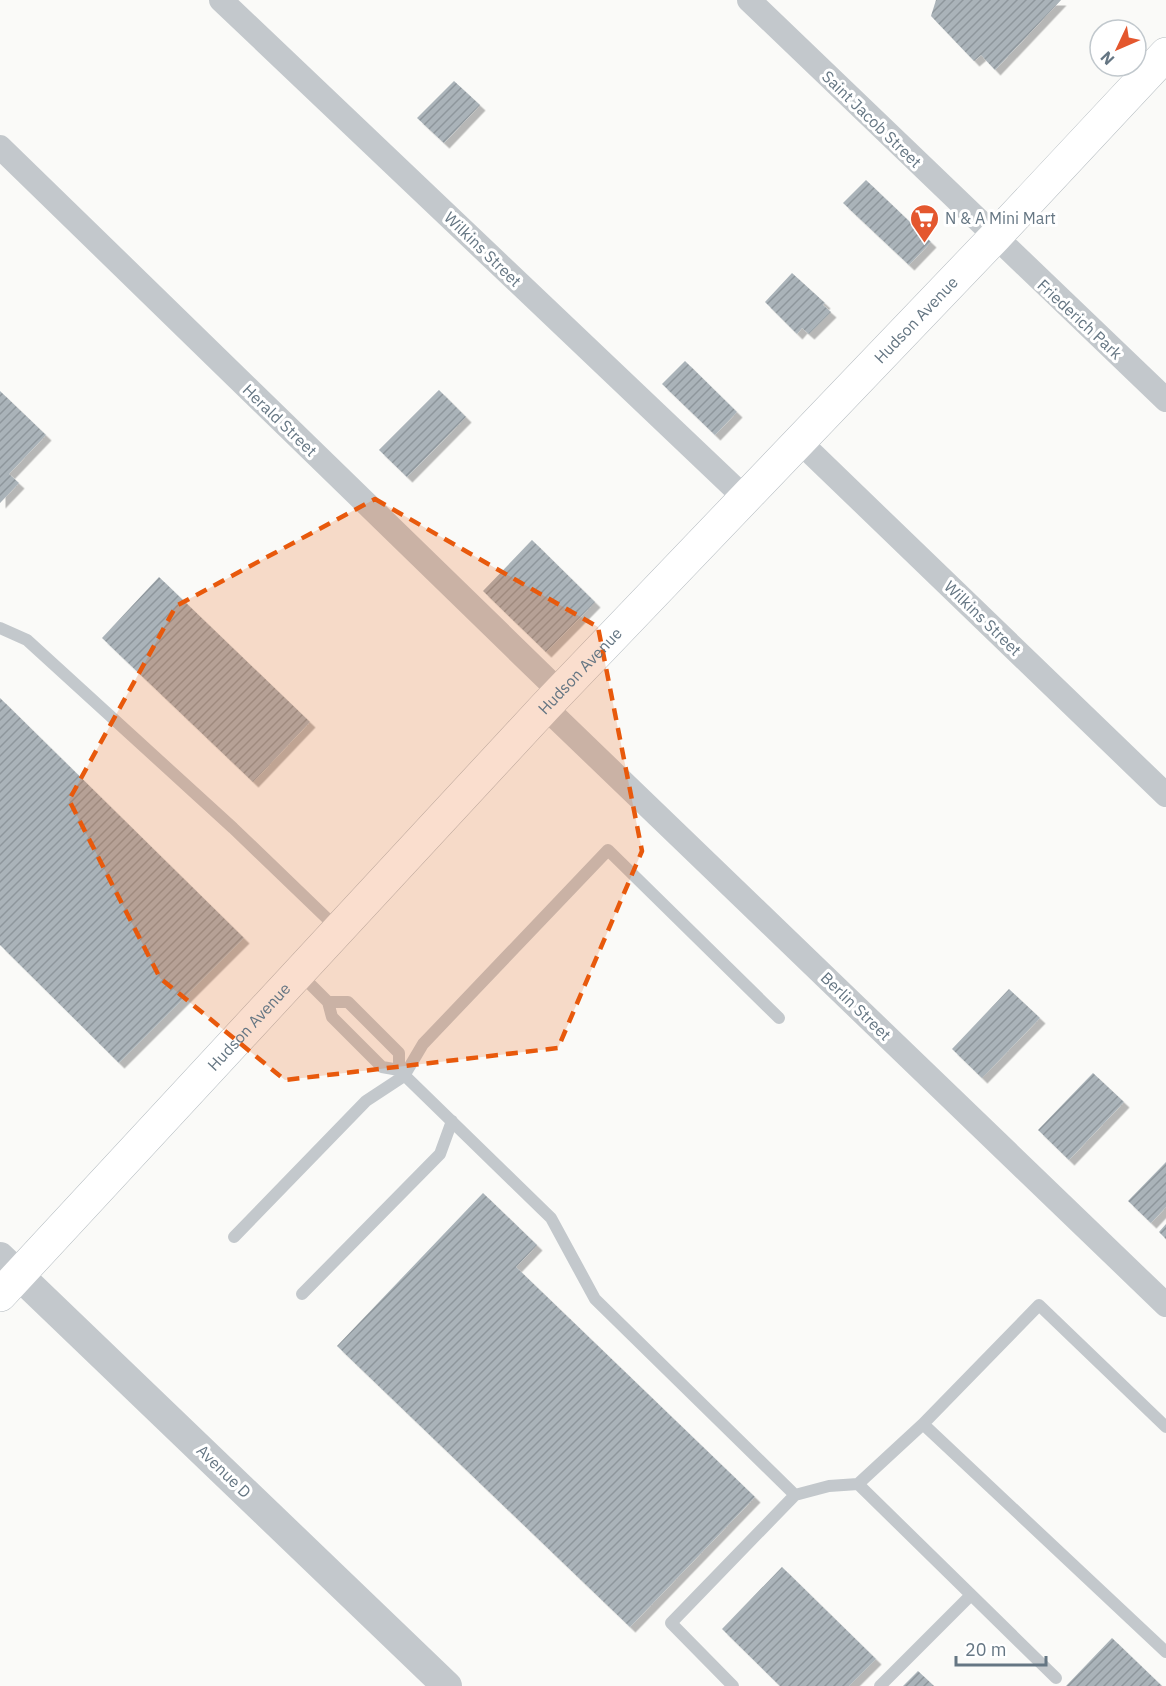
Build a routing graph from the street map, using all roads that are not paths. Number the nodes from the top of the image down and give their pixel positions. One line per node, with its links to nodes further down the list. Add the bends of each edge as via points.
1 (220, 0): 8 (street, Wilkins Street)
2 (748, 0): 5 (street, Saint Jacob Street)
3 (1166, 54): 5 (main road, Hudson Avenue)
4 (0, 147): 10 (street, Herald Street)
5 (995, 237): 6 (street, Friederich Park); 7 (main road, Hudson Avenue)
6 (1166, 400)
7 (800, 442): 8 (main road, Hudson Avenue); 11 (street, Wilkins Street)
8 (746, 499): 10 (main road, Hudson Avenue)
9 (0, 628): 12 (lane, via 27,640)
10 (553, 700): 12 (main road, Hudson Avenue); 21 (street, Berlin Street)
11 (1166, 795)
12 (339, 930): 13 (main road, Hudson Avenue)
13 (299, 973): 14 (lane); 19 (main road, Hudson Avenue)
14 (328, 1002): 16 (lane, via 332,1017 382,1067); 16 (lane, via 348,1002 399,1053)
15 (779, 1018): 16 (lane, via 608,850 423,1044)
16 (402, 1073): 17 (lane); 18 (lane, via 366,1101)
17 (452, 1121): 20 (lane, via 440,1154); 25 (lane, via 551,1218 595,1299)
18 (234, 1237)
19 (6, 1275): 29 (street, Avenue D)
20 (302, 1294)
21 (1166, 1305)
22 (923, 1424): 23 (lane, via 1040,1305); 24 (lane); 27 (lane)
23 (1166, 1427)
24 (858, 1484): 25 (lane, via 829,1486); 26 (lane)
25 (795, 1495): 30 (lane, via 671,1623)
26 (971, 1595): 28 (lane); 31 (lane)
27 (1166, 1652)
28 (1056, 1678)
29 (447, 1686)
30 (733, 1686)
31 (880, 1686)

